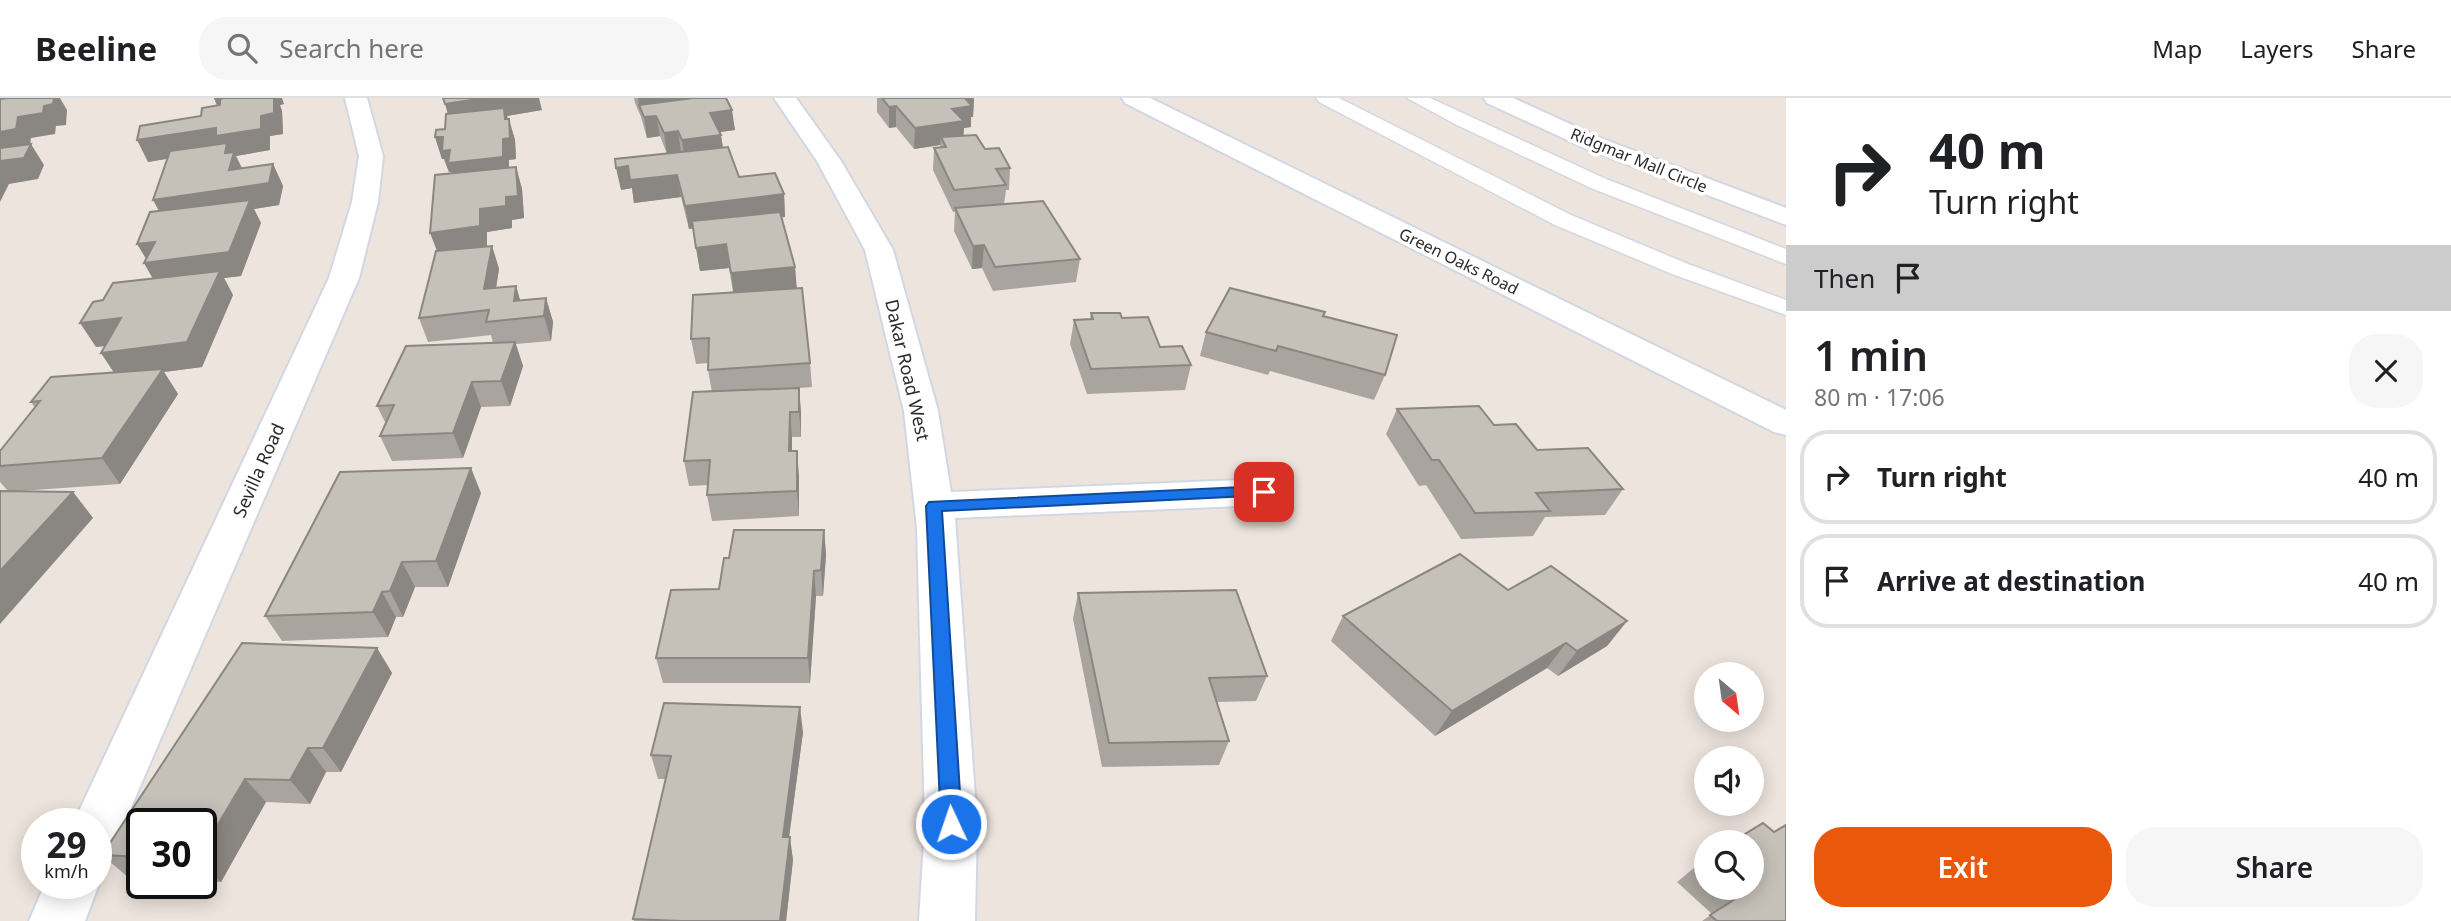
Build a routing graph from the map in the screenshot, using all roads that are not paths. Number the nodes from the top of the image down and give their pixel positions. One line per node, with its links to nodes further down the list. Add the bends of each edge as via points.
1 (356, 98): 13 (street, Sevilla Road, via 371,156 365,202 344,278)
2 (785, 98): 12 (street, Dakar Road West, via 829,161 879,250 921,411)
3 (1133, 98): 10 (street, Green Oaks Road)
4 (1325, 98): 9 (lane, via 1563,219)
5 (1416, 98): 8 (lane, via 1564,170)
6 (1495, 98): 7 (street, Ridgmar Mall Circle, via 1595,144)
7 (1786, 217)
8 (1786, 257)
9 (1786, 308)
10 (1786, 424)
11 (1264, 492): 12 (street)
12 (934, 506): 16 (street, Dakar Road West, via 951,824)
13 (106, 808)
14 (66, 899): 15 (street)
15 (57, 921)
16 (947, 921)

